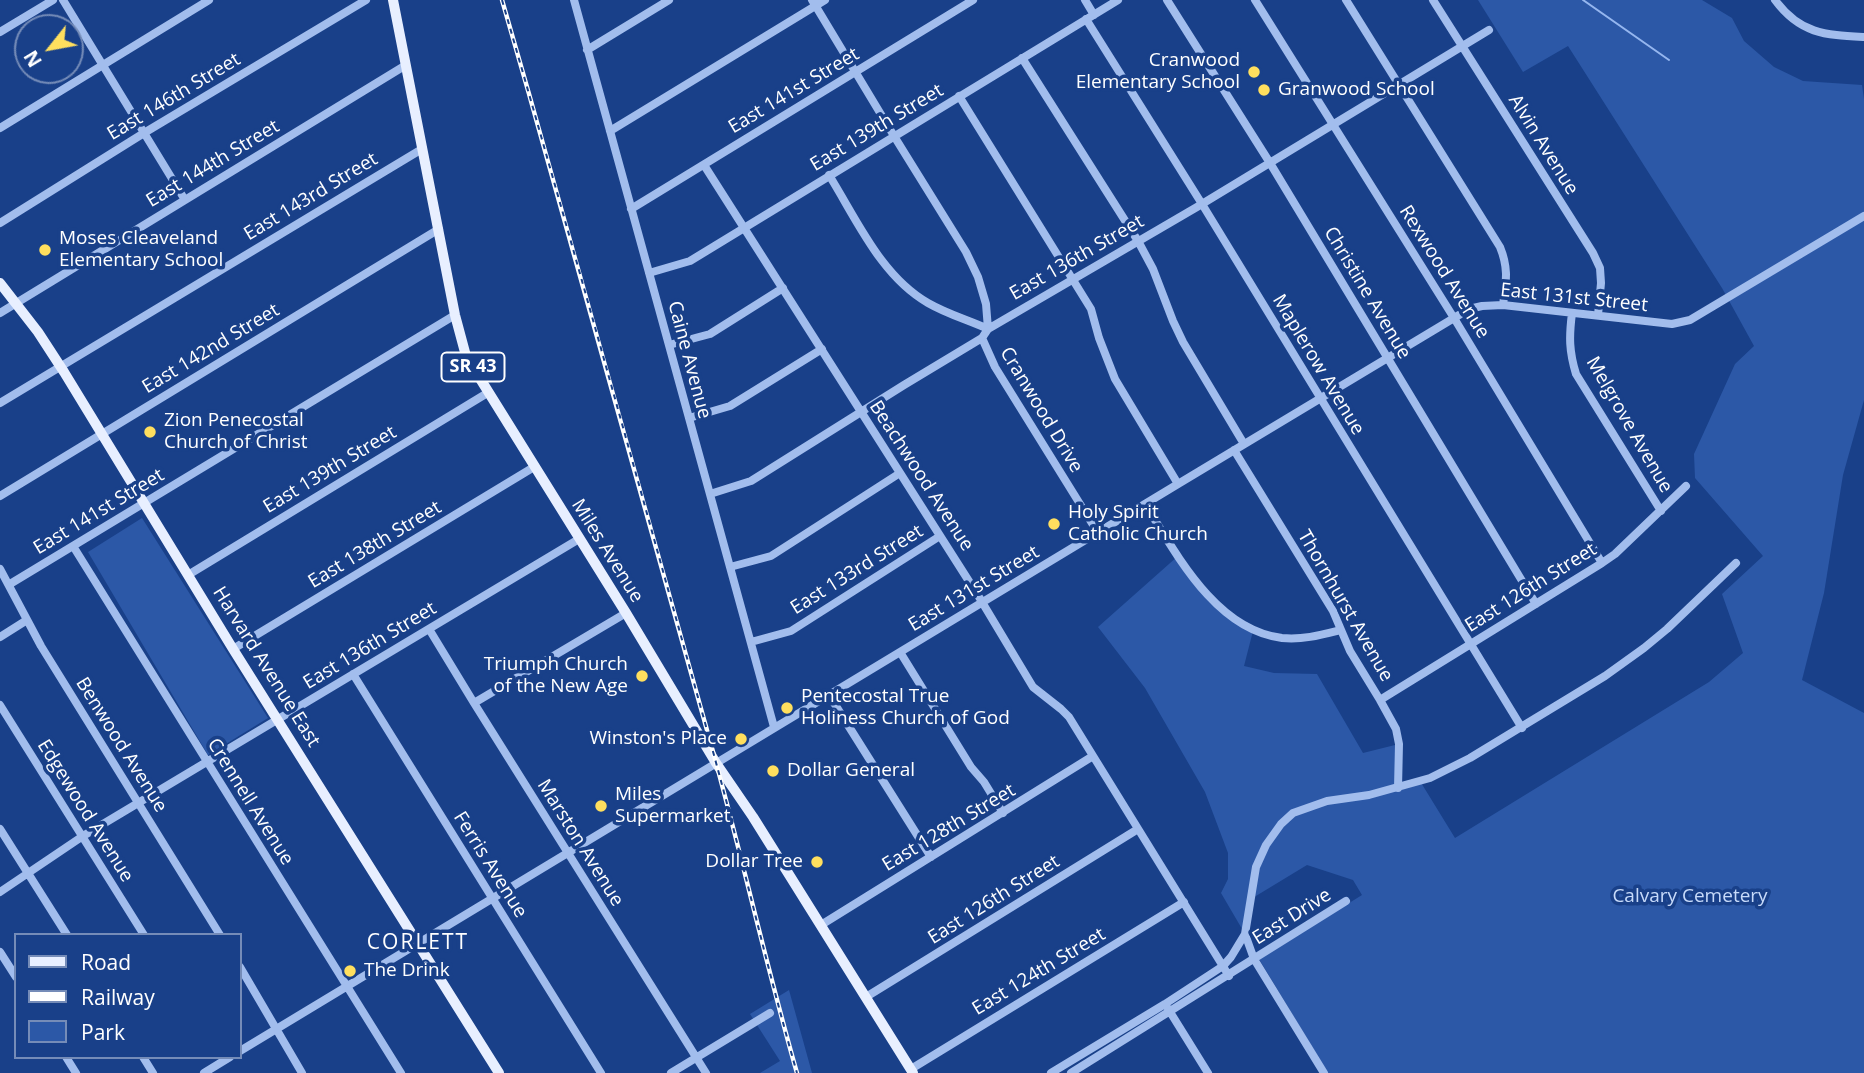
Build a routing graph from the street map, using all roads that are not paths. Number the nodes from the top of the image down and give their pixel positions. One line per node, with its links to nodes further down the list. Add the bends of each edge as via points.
1 (52, 0): 20 (street)
2 (63, 0): 25 (street)
3 (209, 0): 25 (street)
4 (366, 0): 33 (street, East 146th Street)
5 (393, 0): 26 (main road, Miles Avenue / SR 43)
6 (574, 0): 23 (street, Caine Avenue)
7 (669, 0): 23 (street)
8 (825, 0): 17 (street)
9 (973, 0): 27 (street, East 141st Street)
10 (1085, 0): 18 (street, Maplerow Avenue)
11 (1118, 0): 18 (street, East 139th Street)
12 (1167, 0): 36 (street, Christine Avenue)
13 (1255, 0): 30 (street, Rexwood Avenue)
14 (1346, 0): 28 (street)
15 (1433, 0): 22 (street, Alvin Avenue)
16 (1775, 0): 21 (street, via 1788,15 1814,31)
17 (814, 3): 27 (street, Cranwood Drive); 32 (street)
18 (1090, 17): 24 (street, East 139th Street); 40 (street, Maplerow Avenue)
19 (1489, 30): 22 (street, East 136th Street)
20 (0, 32)
21 (1864, 37)
22 (1461, 46): 28 (street, East 136th Street); 56 (street, Alvin Avenue, via 1600,268)
23 (587, 50): 32 (street, Caine Avenue)
24 (1023, 58): 29 (street, East 139th Street); 46 (street)
25 (103, 65): 31 (street); 33 (street)
26 (406, 65): 35 (main road, Miles Avenue / SR 43); 39 (street, East 144th Street)
27 (857, 72): 34 (street, Cranwood Drive); 37 (street, East 141st Street)
28 (1399, 84): 30 (street, East 136th Street); 52 (street, via 1500,247 1508,272)
29 (959, 96): 34 (street, East 139th Street); 48 (street)
30 (1333, 124): 36 (street, East 136th Street); 57 (street, Rexwood Avenue)
31 (0, 128)
32 (610, 131): 41 (street, Caine Avenue)
33 (144, 133): 39 (street); 43 (street, East 146th Street)
34 (894, 136): 38 (street, East 139th Street); 58 (street, Cranwood Drive, via 966,252 986,304)
35 (422, 149): 45 (main road, Miles Avenue / SR 43); 63 (street, East 143rd Street)
36 (1270, 163): 40 (street, East 136th Street); 62 (street, Christine Avenue)
37 (704, 165): 41 (street, East 141st Street); 44 (street, Beachwood Avenue)
38 (829, 175): 44 (street, East 139th Street); 58 (street, via 884,264 905,286 948,314)
39 (185, 200): 51 (street, East 144th Street)
40 (1202, 204): 46 (street, East 136th Street); 65 (street, Maplerow Avenue)
41 (631, 209): 47 (street, Caine Avenue)
42 (1864, 216): 56 (street, East 131st Street, via 1690,320 1672,324)
43 (0, 223)
44 (745, 227): 47 (street, East 139th Street, via 690,261); 50 (street, Beachwood Avenue)
45 (439, 229): 55 (main road, Miles Avenue / SR 43); 69 (street, East 142nd Street)
46 (1138, 241): 48 (street, East 136th Street); 70 (street, via 1172,321)
47 (649, 273): 60 (street, Caine Avenue)
48 (1074, 280): 58 (street, East 136th Street); 74 (street, via 1091,309 1115,379)
49 (0, 283): 51 (main road, Harvard Avenue East)
50 (783, 288): 60 (street, via 710,334); 61 (street, Beachwood Avenue)
51 (16, 303): 53 (street, East 144th Street); 63 (main road, Harvard Avenue East)
52 (1503, 305): 54 (street, East 131st Street); 57 (street, East 131st Street, via 1469,309)
53 (0, 313)
54 (1572, 313): 56 (street, East 131st Street); 80 (street, Melgrove Avenue, via 1569,339 1576,374)
55 (456, 314): 64 (main road, Miles Avenue / SR 43, via 466,356); 78 (street, East 141st Street)
56 (1598, 315)
57 (1454, 318): 62 (street, East 131st Street); 85 (street, Rexwood Avenue)
58 (988, 329): 59 (street, East 136th Street)
59 (982, 338): 67 (street, East 136th Street); 81 (street, Cranwood Drive)
60 (669, 345): 68 (street, Caine Avenue)
61 (822, 349): 67 (street, Beachwood Avenue); 68 (street, via 730,406)
62 (1388, 357): 65 (street, East 131st Street); 92 (street, Christine Avenue)
63 (60, 366): 66 (street, East 143rd Street); 69 (main road, Harvard Avenue East)
64 (489, 392): 72 (main road, Miles Avenue / SR 43); 89 (street, East 139th Street)
65 (1320, 398): 70 (street, East 131st Street); 99 (street, Maplerow Avenue)
66 (0, 403)
67 (861, 412): 73 (street, Beachwood Avenue); 76 (street, East 136th Street, via 751,481)
68 (689, 418): 76 (street, Caine Avenue)
69 (102, 433): 77 (street, East 142nd Street); 78 (main road, Harvard Avenue East)
70 (1244, 444): 71 (street, East 131st Street)
71 (1234, 450): 74 (street, East 131st Street); 96 (street, Thornhurst Avenue, via 1334,611)
72 (534, 467): 83 (main road, Miles Avenue / SR 43); 100 (street, East 138th Street)
73 (901, 473): 82 (street, Beachwood Avenue); 87 (street, via 771,556)
74 (1178, 484): 79 (street, East 131st Street)
75 (1686, 486): 80 (street, East 126th Street)
76 (710, 494): 87 (street, Caine Avenue)
77 (0, 496)
78 (144, 503): 84 (street, East 141st Street); 89 (main road, Harvard Avenue East)
79 (1145, 504): 81 (street, East 131st Street); 96 (street, via 1187,571 1253,631 1308,638)
80 (1661, 511): 85 (street, East 126th Street)
81 (1098, 533): 91 (street, East 131st Street)
82 (940, 536): 91 (street, Beachwood Avenue); 98 (street, East 133rd Street, via 791,631)
83 (579, 539): 93 (main road, Miles Avenue / SR 43); 95 (street, East 136th Street)
84 (73, 546): 90 (street, East 141st Street); 111 (street, Crennell Avenue)
85 (1602, 563): 92 (street, East 126th Street)
86 (1736, 563): 109 (street, via 1644,648)
87 (730, 567): 98 (street, Caine Avenue)
88 (0, 569): 90 (street, Benwood Avenue)
89 (188, 575): 100 (main road, Harvard Avenue East)
90 (10, 584): 94 (street, Benwood Avenue)
91 (982, 602): 101 (street, East 131st Street); 110 (street, Beachwood Avenue, via 1033,687 1069,717)
92 (1536, 604): 99 (street, East 126th Street)
93 (625, 613): 105 (street); 112 (main road, Miles Avenue / SR 43)
94 (27, 620): 97 (street); 114 (street, Benwood Avenue)
95 (429, 629): 102 (street, East 136th Street); 105 (street, Marston Avenue)
96 (1341, 630): 104 (street, Thornhurst Avenue)
97 (0, 637)
98 (751, 642): 108 (street, Caine Avenue)
99 (1471, 644): 104 (street, East 126th Street); 109 (street, Maplerow Avenue)
100 (233, 649): 107 (main road, Harvard Avenue East)
101 (900, 652): 103 (street, East 131st Street); 115 (street)
102 (353, 674): 107 (street, East 136th Street); 123 (street, Ferris Avenue)
103 (829, 695): 108 (street, East 131st Street); 120 (street)
104 (1380, 700): 113 (street, Thornhurst Avenue, via 1396,729)
105 (474, 703): 119 (street, Marston Avenue)
106 (0, 705): 118 (street, Edgewood Avenue)
107 (278, 720): 111 (street, East 136th Street); 131 (main road, Harvard Avenue East)
108 (774, 727): 112 (street, East 131st Street)
109 (1522, 727): 113 (street, via 1430,778)
110 (1093, 757): 115 (street, East 128th Street); 117 (street, Beachwood Avenue)
111 (206, 762): 114 (street, East 136th Street); 138 (street, Crennell Avenue)
112 (716, 764): 119 (street, East 131st Street); 126 (main road, Miles Avenue / SR 43)
113 (1398, 788): 130 (street, via 1327,801 1293,813 1266,845 1256,867)
114 (138, 803): 118 (street, East 136th Street); 129 (street, Benwood Avenue)
115 (1003, 813): 120 (street, East 128th Street)
116 (0, 828): 121 (street)
117 (1138, 829): 125 (street, Beachwood Avenue); 139 (street, East 126th Street)
118 (83, 836): 121 (street, East 136th Street); 128 (street, Edgewood Avenue)
119 (568, 853): 123 (street, East 131st Street); 144 (street, Marston Avenue)
120 (930, 857): 126 (street, East 128th Street)
121 (28, 874): 122 (street, East 136th Street); 127 (street)
122 (0, 892)
123 (492, 899): 131 (street, East 131st Street); 153 (street, Ferris Avenue)
124 (1346, 901): 133 (street, East Drive)
125 (1184, 902): 134 (street, Beachwood Avenue); 148 (street, East 124th Street)
126 (821, 925): 139 (main road, Miles Avenue / SR 43)
127 (65, 933)
128 (143, 933)
129 (219, 933)
130 (1245, 934): 133 (street); 134 (street)
131 (418, 943): 138 (street, East 131st Street); 152 (main road, Harvard Avenue East)
132 (0, 952): 136 (street)
133 (1254, 959): 137 (street, East Drive); 159 (street)
134 (1223, 966): 137 (street, Beachwood Avenue); 140 (street)
135 (242, 970): 142 (street)
136 (14, 974)
137 (1229, 976): 140 (street, East Drive)
138 (347, 986): 142 (street, East 131st Street); 151 (street, Crennell Avenue)
139 (866, 997): 148 (main road, Miles Avenue / SR 43)
140 (1168, 1008): 145 (street); 147 (street); 158 (street)
141 (770, 1013): 144 (street)
142 (276, 1029): 143 (street, East 131st Street); 150 (street)
143 (242, 1050)
144 (697, 1057): 154 (street); 155 (street, Marston Avenue)
145 (1075, 1058): 147 (street); 156 (street)
146 (224, 1059): 149 (street)
147 (1082, 1070): 157 (street)
148 (912, 1071)
149 (205, 1073)
150 (302, 1073)
151 (401, 1073)
152 (499, 1073)
153 (601, 1073)
154 (670, 1073)
155 (706, 1073)
156 (1051, 1073)
157 (1071, 1073)
158 (1208, 1073)
159 (1324, 1073)

